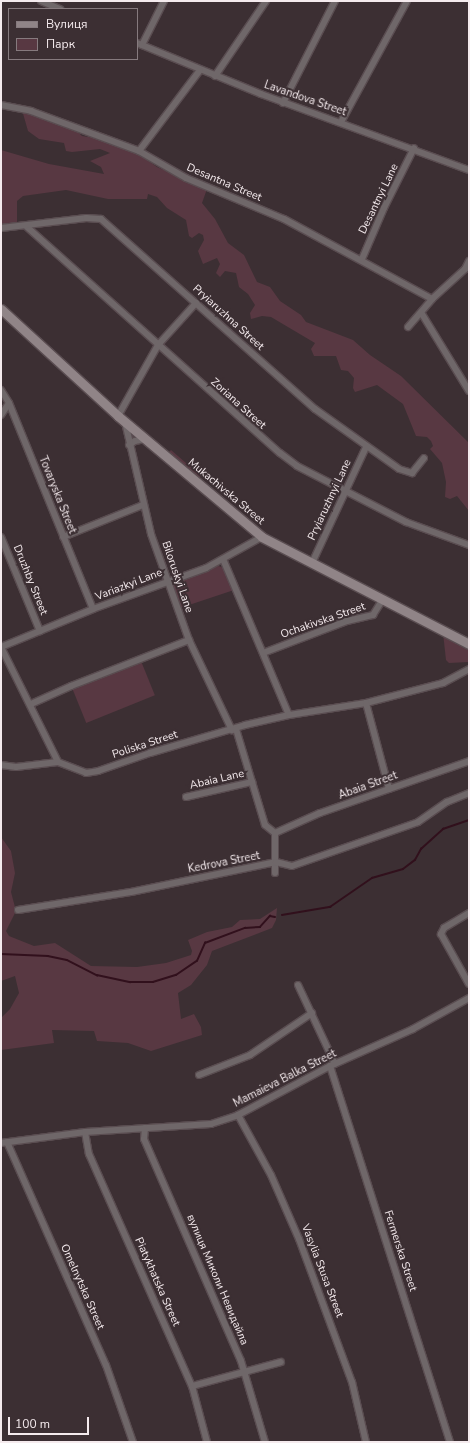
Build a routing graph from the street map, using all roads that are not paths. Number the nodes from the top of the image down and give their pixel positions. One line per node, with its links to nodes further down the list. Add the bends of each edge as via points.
1 (41, 1): 6 (street)
2 (164, 1): 7 (street)
3 (266, 1): 9 (street)
4 (335, 1): 10 (street)
5 (407, 1): 12 (street)
6 (58, 8)
7 (139, 44): 8 (street, Lavandova Street)
8 (200, 70): 9 (street, Lavandova Street); 14 (street)
9 (215, 76): 10 (street, Lavandova Street)
10 (283, 103): 12 (street, Lavandova Street)
11 (1, 105): 14 (street, Desantna Street, via 31,111)
12 (340, 122): 13 (street, Lavandova Street)
13 (414, 148): 15 (street, Lavandova Street); 18 (street, Desantnyi Lane)
14 (139, 151): 18 (street, Desantna Street, via 186,178 278,216)
15 (469, 170)
16 (28, 227): 17 (street, Pryiaruzhna Street); 21 (street, Pryiaruzhna Street, via 55,221 101,219); 25 (street, Zoriana Street)
17 (1, 228)
18 (362, 259): 20 (street, Desantna Street)
19 (469, 261): 20 (street, via 465,269)
20 (432, 299): 23 (street)
21 (196, 303): 25 (street); 33 (street, Pryiaruzhna Street, via 288,387)
22 (1, 309): 30 (street, Mukachivska Street)
23 (422, 314): 24 (street); 27 (street)
24 (408, 327)
25 (158, 345): 30 (street); 35 (street, Zoriana Street, via 280,454)
26 (1, 390): 28 (street, Tovaryska Street)
27 (469, 391)
28 (9, 403): 29 (street); 38 (street, Tovaryska Street)
29 (1, 415)
30 (121, 419): 31 (street, Mukachivska Street); 32 (street, Biloruskyi Lane)
31 (145, 439): 32 (street); 39 (street, Mukachivska Street)
32 (129, 445): 36 (street, Biloruskyi Lane)
33 (366, 447): 34 (street, Pryiaruzhna Street, via 399,468 412,473); 35 (street, Pryiaruzhnyi Lane)
34 (424, 458)
35 (345, 490): 40 (street, Zoriana Street, via 406,522); 42 (street, Pryiaruzhnyi Lane)
36 (143, 505): 38 (street); 43 (street, Biloruskyi Lane)
37 (1, 537): 46 (street, Druzhby Street)
38 (63, 537): 45 (street, Tovaryska Street)
39 (262, 537): 41 (street, Variazkyi Lane); 42 (street, Mukachivska Street)
40 (469, 545)
41 (223, 559): 43 (street, Variazkyi Lane); 50 (street)
42 (312, 563): 44 (street, Mukachivska Street)
43 (168, 580): 45 (street, Variazkyi Lane); 47 (street, Biloruskyi Lane)
44 (383, 599): 48 (street, Mukachivska Street); 50 (street, Ochakivska Street, via 373,615)
45 (93, 609): 46 (street, Variazkyi Lane)
46 (40, 631): 49 (street, Variazkyi Lane)
47 (189, 640): 53 (street); 55 (street, Biloruskyi Lane)
48 (469, 644)
49 (1, 647): 53 (street)
50 (263, 653): 54 (street)
51 (469, 669): 52 (street, Poliska Street, via 443,683)
52 (366, 703): 54 (street, Poliska Street); 60 (street)
53 (31, 704): 57 (street)
54 (289, 715): 55 (street, Poliska Street)
55 (234, 730): 57 (street, Poliska Street, via 185,742 98,771 86,772); 59 (street, Biloruskyi Lane)
56 (469, 761): 60 (street, Abaia Street)
57 (58, 762): 58 (street, via 16,767)
58 (1, 765)
59 (252, 782): 62 (street, Abaia Lane); 63 (street, Biloruskyi Lane, via 265,825)
60 (389, 789): 63 (street, Abaia Street)
61 (469, 793): 64 (street, Kedrova Street, via 446,802 418,822 364,842 292,866)
62 (186, 797)
63 (275, 833): 64 (street)
64 (276, 862): 65 (street); 66 (street, Kedrova Street, via 131,892)
65 (275, 873)
66 (18, 910)
67 (469, 913): 68 (street, via 444,928 441,934)
68 (469, 984)
69 (298, 985): 71 (street, Fermerska Street)
70 (469, 998): 72 (street, Mamaieva Balka Street, via 413,1029)
71 (312, 1013): 72 (street, Fermerska Street); 73 (street, via 250,1055)
72 (332, 1065): 74 (street, Mamaieva Balka Street); 85 (street, Fermerska Street)
73 (199, 1075)
74 (238, 1115): 75 (street, Mamaieva Balka Street, via 211,1124); 84 (street, Vasylia Stusa Street, via 271,1175 299,1239 352,1382)
75 (145, 1128): 76 (street, Mamaieva Balka Street); 79 (street, вулиця Миколи Невидайла, via 144,1139)
76 (85, 1132): 77 (street, Mamaieva Balka Street); 80 (street, Piatykhatska Street, via 89,1154)
77 (4, 1142): 81 (street, Omelnytska Street, via 106,1364)
78 (282, 1362): 79 (street)
79 (246, 1372): 80 (street); 83 (street, вулиця Миколи Невидайла)
80 (192, 1386): 82 (street, Piatykhatska Street)
81 (133, 1442)
82 (207, 1442)
83 (265, 1442)
84 (366, 1442)
85 (450, 1442)

